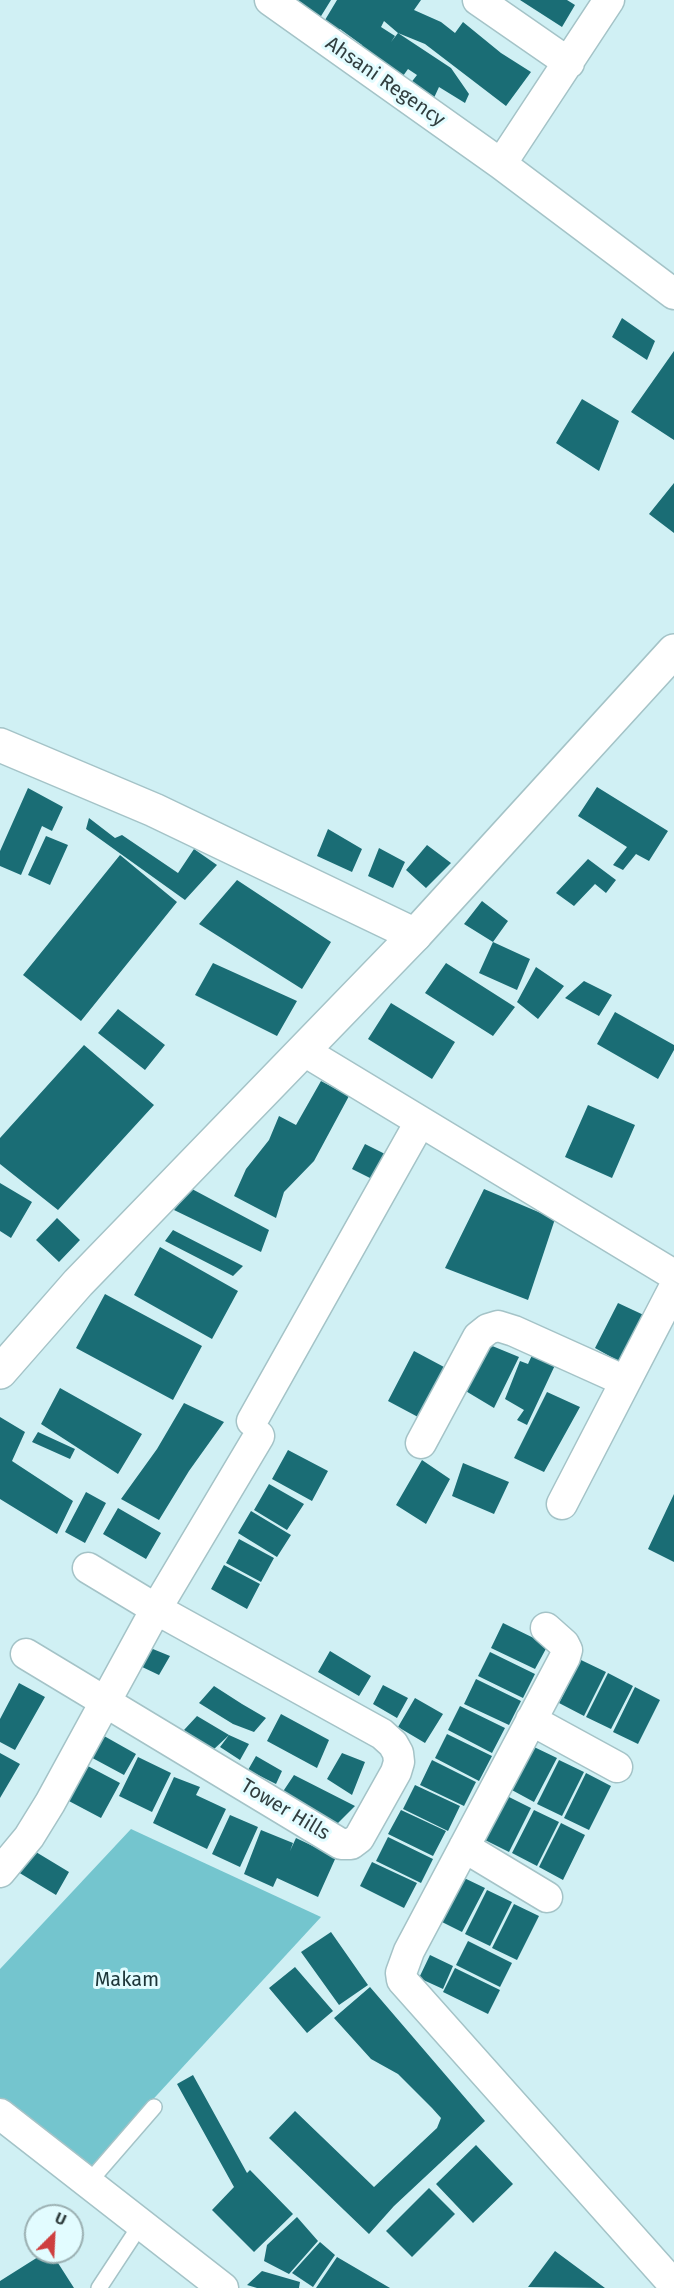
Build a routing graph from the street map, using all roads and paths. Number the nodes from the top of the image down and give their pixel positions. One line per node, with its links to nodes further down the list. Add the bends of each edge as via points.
1 (270, 0): 5 (street, Ahsani Regency)
2 (478, 0): 4 (street)
3 (609, 0): 4 (street)
4 (569, 63): 5 (street)
5 (501, 164): 6 (street, Ahsani Regency)
6 (674, 294)
7 (674, 651): 9 (main road)
8 (0, 745): 9 (main road, via 154,810)
9 (415, 936): 10 (main road)
10 (304, 1051): 11 (street); 14 (main road, via 78,1283)
11 (420, 1122): 12 (street); 19 (street)
12 (674, 1275)
13 (674, 1288): 15 (street)
14 (0, 1372)
15 (626, 1381): 16 (street, via 514,1331 498,1326 488,1329 478,1337); 17 (street)
16 (421, 1443)
17 (561, 1504)
18 (88, 1568): 19 (street, Tower Hills)
19 (156, 1609): 22 (street); 22 (street, Tower Hills, via 382,1734 398,1753 396,1772 359,1838 351,1844 341,1844)
20 (546, 1628): 23 (street, via 567,1650)
21 (26, 1654): 22 (street, Tower Hills)
22 (105, 1700): 26 (street, via 50,1803)
23 (531, 1720): 24 (street); 25 (street)
24 (617, 1767)
25 (464, 1847): 27 (street); 32 (street, via 404,1962 402,1980)
26 (0, 1872)
27 (547, 1897)
28 (154, 2107): 30 (lane)
29 (0, 2114): 30 (street)
30 (90, 2182): 31 (street)
31 (141, 2224): 33 (lane); 34 (street)
32 (674, 2285)
33 (99, 2288)
34 (223, 2288)

